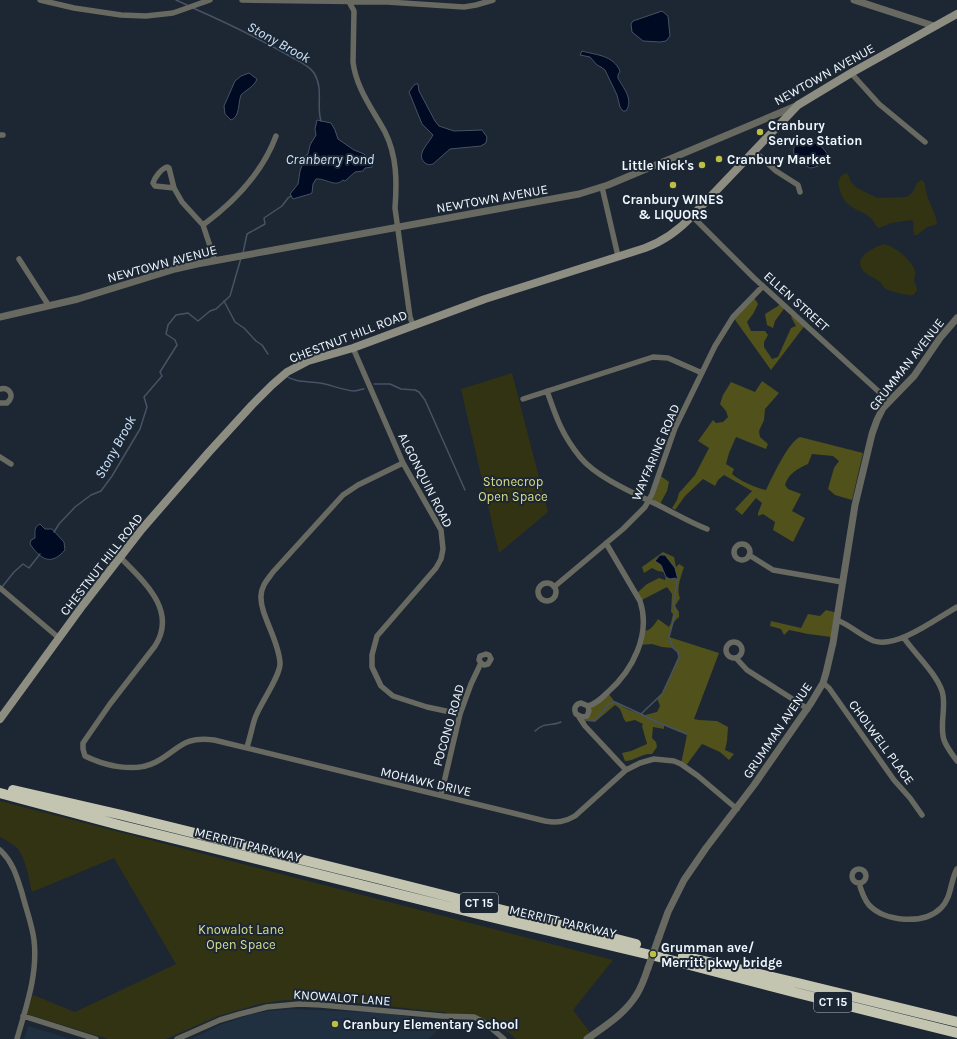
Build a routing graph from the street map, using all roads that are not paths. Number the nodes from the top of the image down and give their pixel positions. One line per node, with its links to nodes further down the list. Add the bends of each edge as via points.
1 (40, 0): 2 (street, via 74,8 136,16 162,15)
2 (210, 0)
3 (242, 0): 6 (street)
4 (493, 0): 7 (street, via 472,6)
5 (854, 0): 9 (street)
6 (349, 1): 7 (street); 20 (street, via 354,10 354,70 367,102 386,134 395,161 395,208)
7 (454, 3)
8 (957, 14): 9 (main road, NEWTOWN AVENUE)
9 (934, 26): 10 (main road, NEWTOWN AVENUE)
10 (851, 73): 11 (main road, NEWTOWN AVENUE); 13 (street, via 879,104)
11 (798, 105): 14 (main road, CHESTNUT HILL ROAD); 15 (street, NEWTOWN AVENUE)
12 (276, 136): 19 (street, via 259,169 244,188 225,208)
13 (925, 142)
14 (754, 151): 17 (street, via 776,171 798,185); 18 (main road, CHESTNUT HILL ROAD)
15 (602, 187): 20 (street, NEWTOWN AVENUE, via 579,194); 21 (street)
16 (174, 188): 19 (street, via 182,202)
17 (800, 192)
18 (692, 216): 21 (main road, CHESTNUT HILL ROAD, via 664,240); 24 (street, ELLEN STREET)
19 (202, 225): 23 (street)
20 (398, 228): 23 (street, NEWTOWN AVENUE); 28 (street)
21 (618, 256): 28 (main road, CHESTNUT HILL ROAD)
22 (19, 259): 25 (street)
23 (215, 261): 25 (street, NEWTOWN AVENUE, via 175,269)
24 (763, 286): 30 (street, WAYFARING ROAD, via 723,331); 34 (street, ELLEN STREET)
25 (49, 306): 26 (street, NEWTOWN AVENUE)
26 (0, 317)
27 (957, 318): 34 (street, GRUMMAN AVENUE, via 914,376)
28 (413, 325): 29 (main road, CHESTNUT HILL ROAD)
29 (353, 348): 37 (street, ALGONQUIN ROAD); 43 (main road, CHESTNUT HILL ROAD, via 308,361 290,370 275,382 213,447)
30 (702, 373): 32 (street, via 668,358 653,357); 39 (street, WAYFARING ROAD, via 673,432)
31 (0, 389): 35 (street, via 8,389 12,396 9,402)
32 (547, 391): 33 (street); 39 (street, via 561,429 584,462)
33 (523, 398)
34 (889, 400): 44 (street, GRUMMAN AVENUE, via 872,434 854,511)
35 (0, 403)
36 (0, 457): 38 (street)
37 (403, 463): 56 (street, ALGONQUIN ROAD, via 438,523 443,549 436,568 377,636 372,655 372,668 381,686 393,696); 59 (street, via 343,495 263,586 262,605 281,664 255,719)
38 (11, 464)
39 (649, 501): 40 (street); 41 (street, WAYFARING ROAD, via 631,522)
40 (708, 529)
41 (606, 543): 45 (street, WAYFARING ROAD); 54 (street, via 640,601 644,621 639,645 626,674 597,702)
42 (748, 555): 44 (street, via 773,570)
43 (120, 556): 49 (main road, CHESTNUT HILL ROAD); 59 (street, MOHAWK DRIVE, via 156,599 163,618 162,630 152,650 86,736 82,749 85,756 124,768 135,768 156,762 188,741 201,738)
44 (842, 582): 48 (street, GRUMMAN AVENUE)
45 (554, 586)
46 (2, 589): 49 (street)
47 (957, 606): 50 (street)
48 (837, 620): 50 (street, via 874,641 893,642); 53 (street, GRUMMAN AVENUE)
49 (59, 638): 58 (main road, CHESTNUT HILL ROAD)
50 (904, 638): 60 (street, via 940,686 944,697 944,739)
51 (736, 658): 55 (street, via 746,670)
52 (481, 663): 56 (street, POCONO ROAD)
53 (823, 683): 55 (street, GRUMMAN AVENUE); 66 (street, CHOLWELL PLACE)
54 (588, 706): 57 (street, via 587,716); 57 (street, via 582,703 575,707)
55 (808, 709): 65 (street, GRUMMAN AVENUE)
56 (460, 714): 64 (street, POCONO ROAD)
57 (579, 717): 61 (street)
58 (0, 719)
59 (247, 747): 64 (street, MOHAWK DRIVE)
60 (957, 761)
61 (626, 770): 64 (street, MOHAWK DRIVE, via 575,816 558,823); 65 (street, MOHAWK DRIVE, via 654,759 674,761 689,769)
62 (0, 787): 71 (highway, MERRITT PARKWAY / CT 15)
63 (0, 793): 72 (highway, MERRITT PARKWAY / CT 15, via 118,825 659,957)
64 (441, 795)
65 (736, 809): 77 (street, GRUMMAN AVENUE, bridge, via 684,880 668,912 641,987 628,1006)
66 (922, 815)
67 (0, 850): 70 (street, via 14,871 34,940 33,977)
68 (957, 869): 69 (street, via 944,904 932,915 922,918 900,918 876,910 867,902)
69 (859, 883)
70 (23, 1016): 73 (street); 74 (street)
71 (957, 1022)
72 (957, 1033)
73 (17, 1039)
74 (96, 1039)
75 (177, 1039): 76 (street, KNOWALOT LANE, via 240,1014 267,1007 300,1004 474,1017)
76 (504, 1039)
77 (587, 1039)

